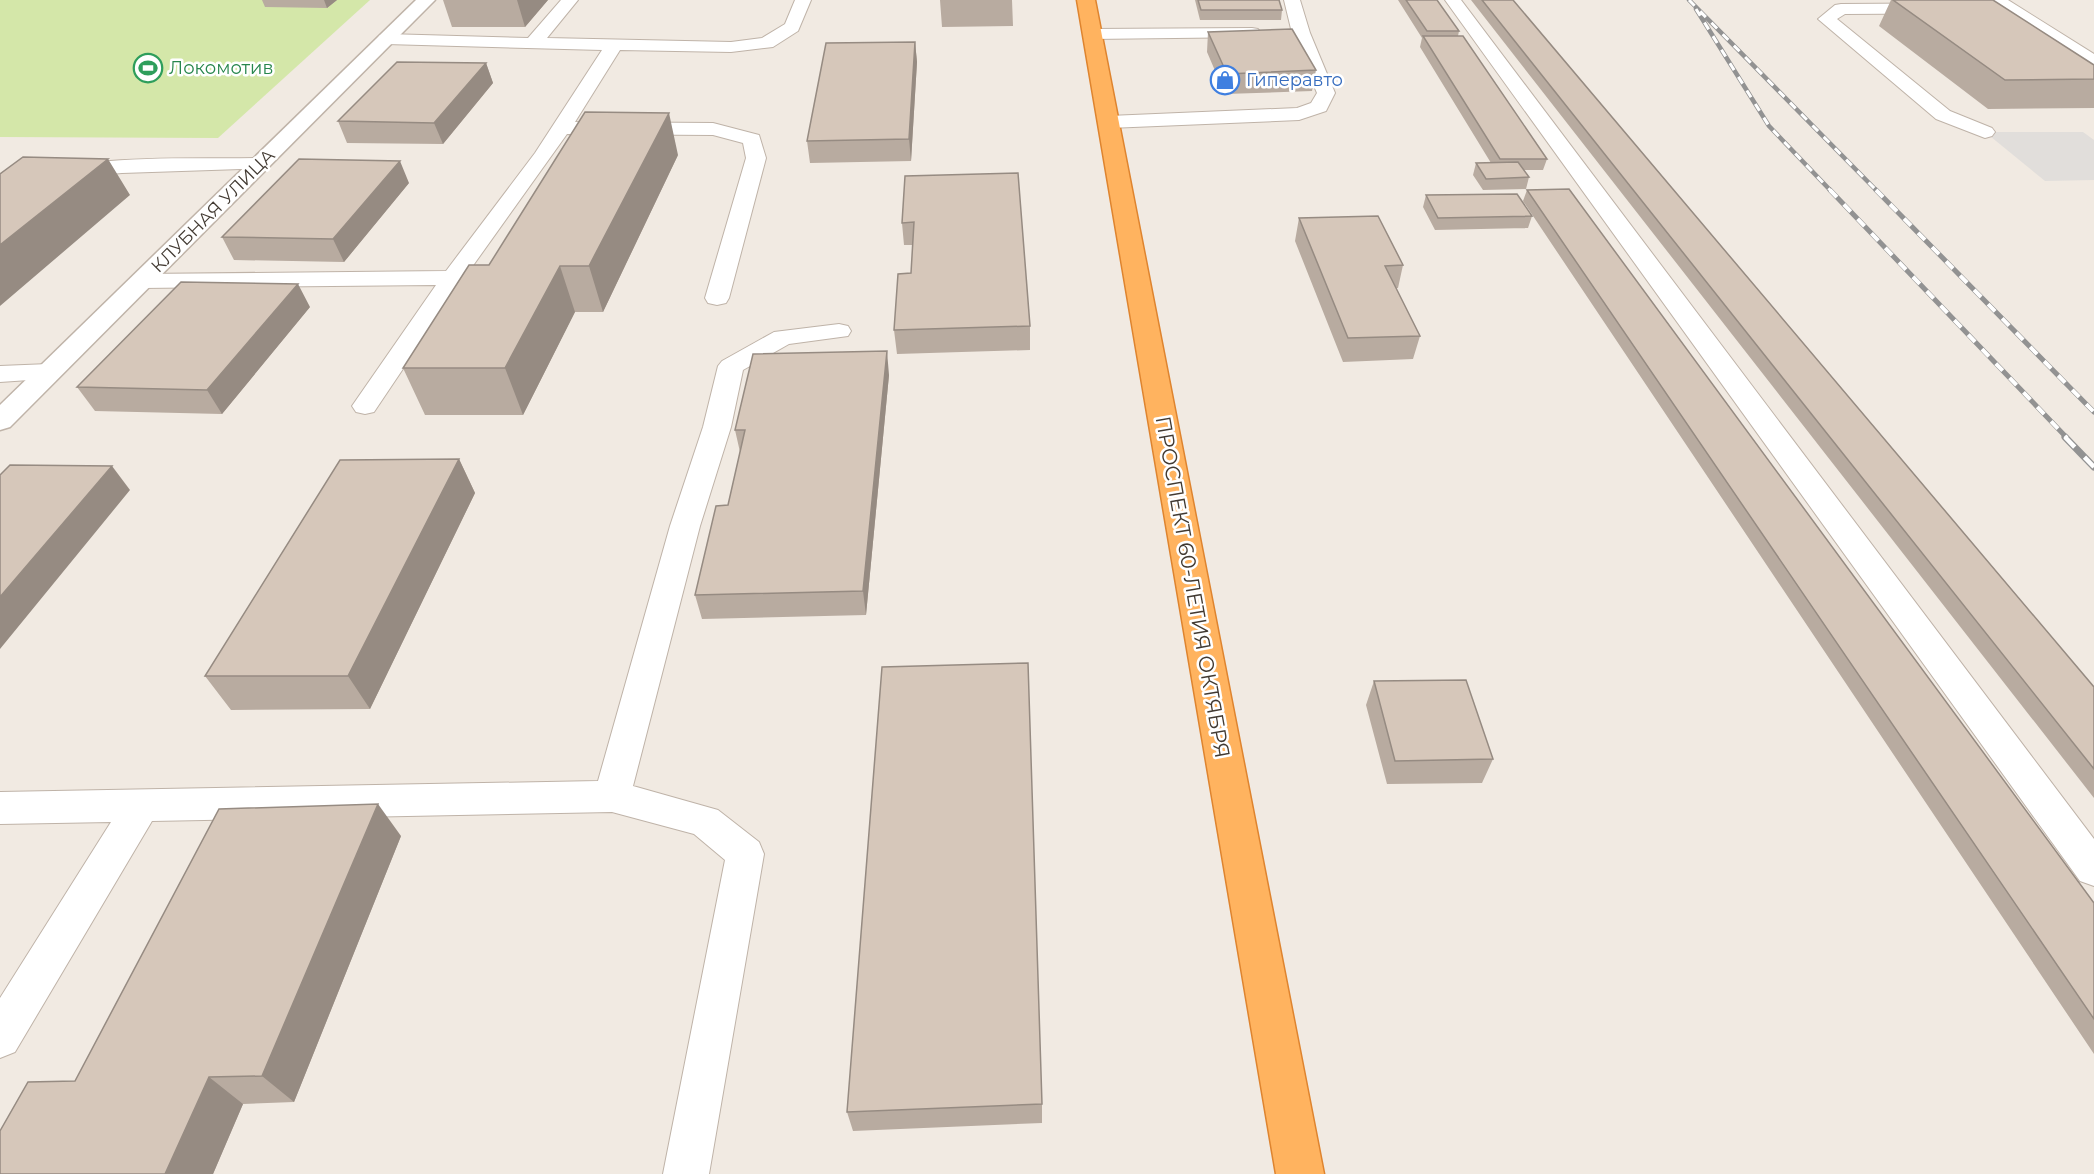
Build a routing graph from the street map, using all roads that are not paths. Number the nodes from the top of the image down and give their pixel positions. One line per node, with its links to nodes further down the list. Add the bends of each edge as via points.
1 (426, 0): 10 (street, КЛУБНАЯ УЛИЦА)
2 (570, 0): 11 (lane)
3 (803, 0): 12 (lane, via 792,27 767,43 731,47)
4 (1086, 0): 9 (highway, ПРОСПЕКТ 60-ЛЕТИЯ ОКТЯБРЯ)
5 (1292, 0): 8 (lane)
6 (1453, 0): 30 (lane)
7 (2003, 4): 13 (lane); 16 (lane, via 1841,9 1826,19 1943,115)
8 (1301, 33): 9 (lane); 14 (lane, via 1326,93 1319,107 1299,114)
9 (1092, 34): 14 (highway, ПРОСПЕКТ 60-ЛЕТИЯ ОКТЯБРЯ)
10 (386, 39): 11 (lane); 17 (street, КЛУБНАЯ УЛИЦА)
11 (533, 43): 12 (lane)
12 (615, 45): 15 (lane)
13 (2094, 62)
14 (1108, 122): 33 (highway, ПРОСПЕКТ 60-ЛЕТИЯ ОКТЯБРЯ)
15 (561, 128): 19 (lane); 21 (lane, via 713,129 752,139 756,158)
16 (1985, 132)
17 (260, 164): 18 (lane, via 65,172 25,183); 20 (street, КЛУБНАЯ УЛИЦА)
18 (0, 196)
19 (453, 278): 20 (lane); 25 (lane)
20 (142, 281): 23 (street, КЛУБНАЯ УЛИЦА)
21 (717, 298)
22 (839, 331): 27 (lane, via 783,337 731,366)
23 (49, 372): 24 (lane); 26 (street, КЛУБНАЯ УЛИЦА)
24 (0, 374)
25 (365, 406)
26 (0, 421)
27 (612, 796): 28 (lane); 32 (lane, via 705,820 745,854)
28 (142, 804): 29 (lane); 31 (lane)
29 (0, 808)
30 (2094, 869)
31 (0, 1037)
32 (686, 1174)
33 (1300, 1174)

